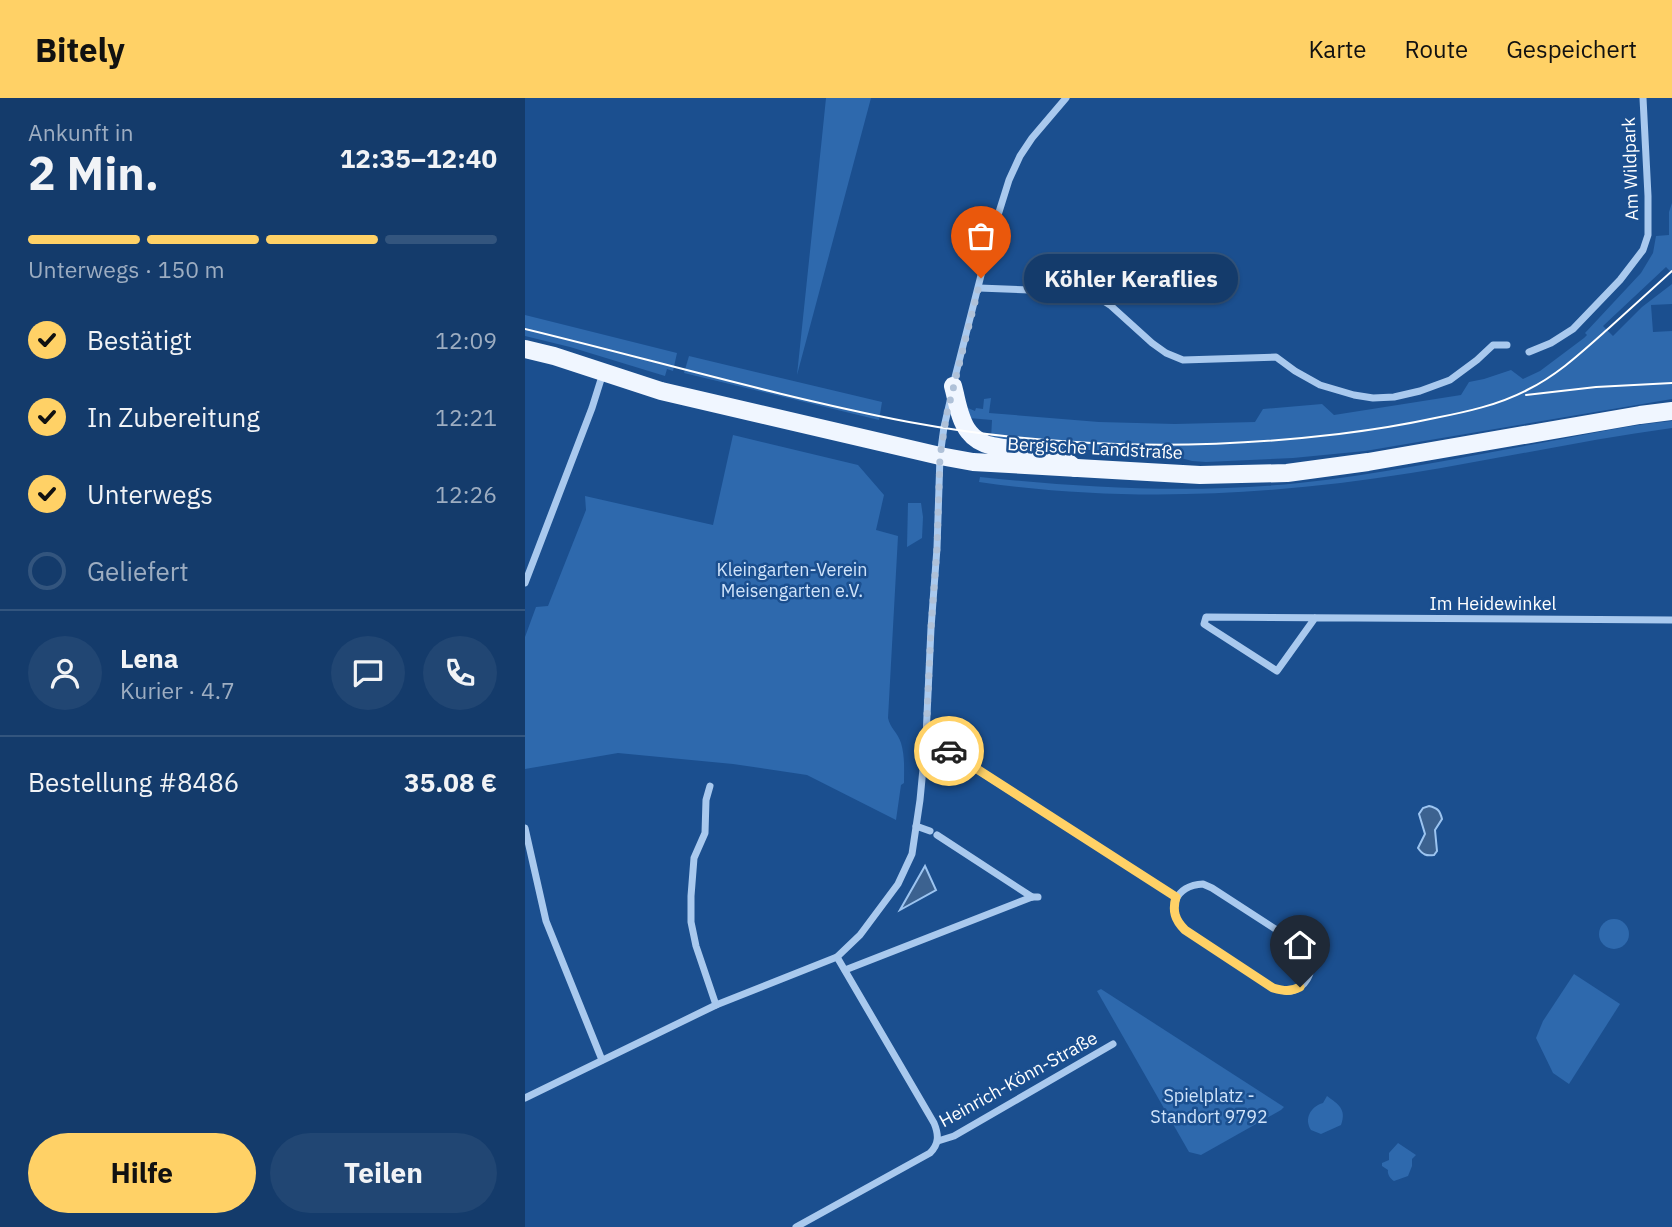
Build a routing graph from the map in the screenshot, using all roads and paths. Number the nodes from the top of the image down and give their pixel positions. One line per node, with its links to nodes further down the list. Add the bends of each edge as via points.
1 (1066, 98): 3 (street, via 1032,138 1009,180)
2 (1643, 98): 6 (street, Am Wildpark, via 1648,195 1648,235 1643,250 1573,329)
3 (979, 288): 4 (street, via 1084,292 1110,305 1166,353 1183,360 1276,357 1320,385 1373,398 1430,388 1450,380 1493,345); 8 (street)
4 (1507, 345)
5 (525, 349): 7 (main road, Bergische Landstraße)
6 (1529, 352)
7 (603, 372): 10 (main road, Bergische Landstraße, via 661,391); 12 (street)
8 (953, 386): 10 (street); 11 (main road, via 963,422 977,441 1054,453)
9 (1672, 411): 11 (main road, Bergische Landstraße, via 1287,472 1200,475)
10 (940, 456): 11 (main road, Bergische Landstraße); 15 (street)
11 (1075, 468)
12 (525, 583)
13 (1315, 618): 13 (street, Im Heidewinkel, via 1206,617 1205,624 1277,671); 14 (street, Im Heidewinkel)
14 (1672, 620)
15 (926, 737): 17 (street); 19 (street)
16 (710, 786): 22 (street, via 705,832 694,858 691,922)
17 (916, 826): 20 (street, via 912,854 898,884 860,935); 21 (street, via 1035,897)
18 (525, 828): 24 (street, via 546,921)
19 (1176, 897): 19 (street, via 1174,914 1185,930 1273,988 1292,991 1307,981 1311,961 1300,945 1212,888 1193,884)
20 (837, 957): 21 (street, Heinrich-Könn-Straße); 22 (street)
21 (845, 970): 26 (street, Heinrich-Könn-Straße, via 934,1123)
22 (716, 1005): 24 (street)
23 (1114, 1044): 26 (street, Heinrich-Könn-Straße)
24 (602, 1060): 25 (street)
25 (525, 1098)
26 (938, 1141): 27 (street, Heinrich-Könn-Straße, via 930,1153)
27 (796, 1227)

